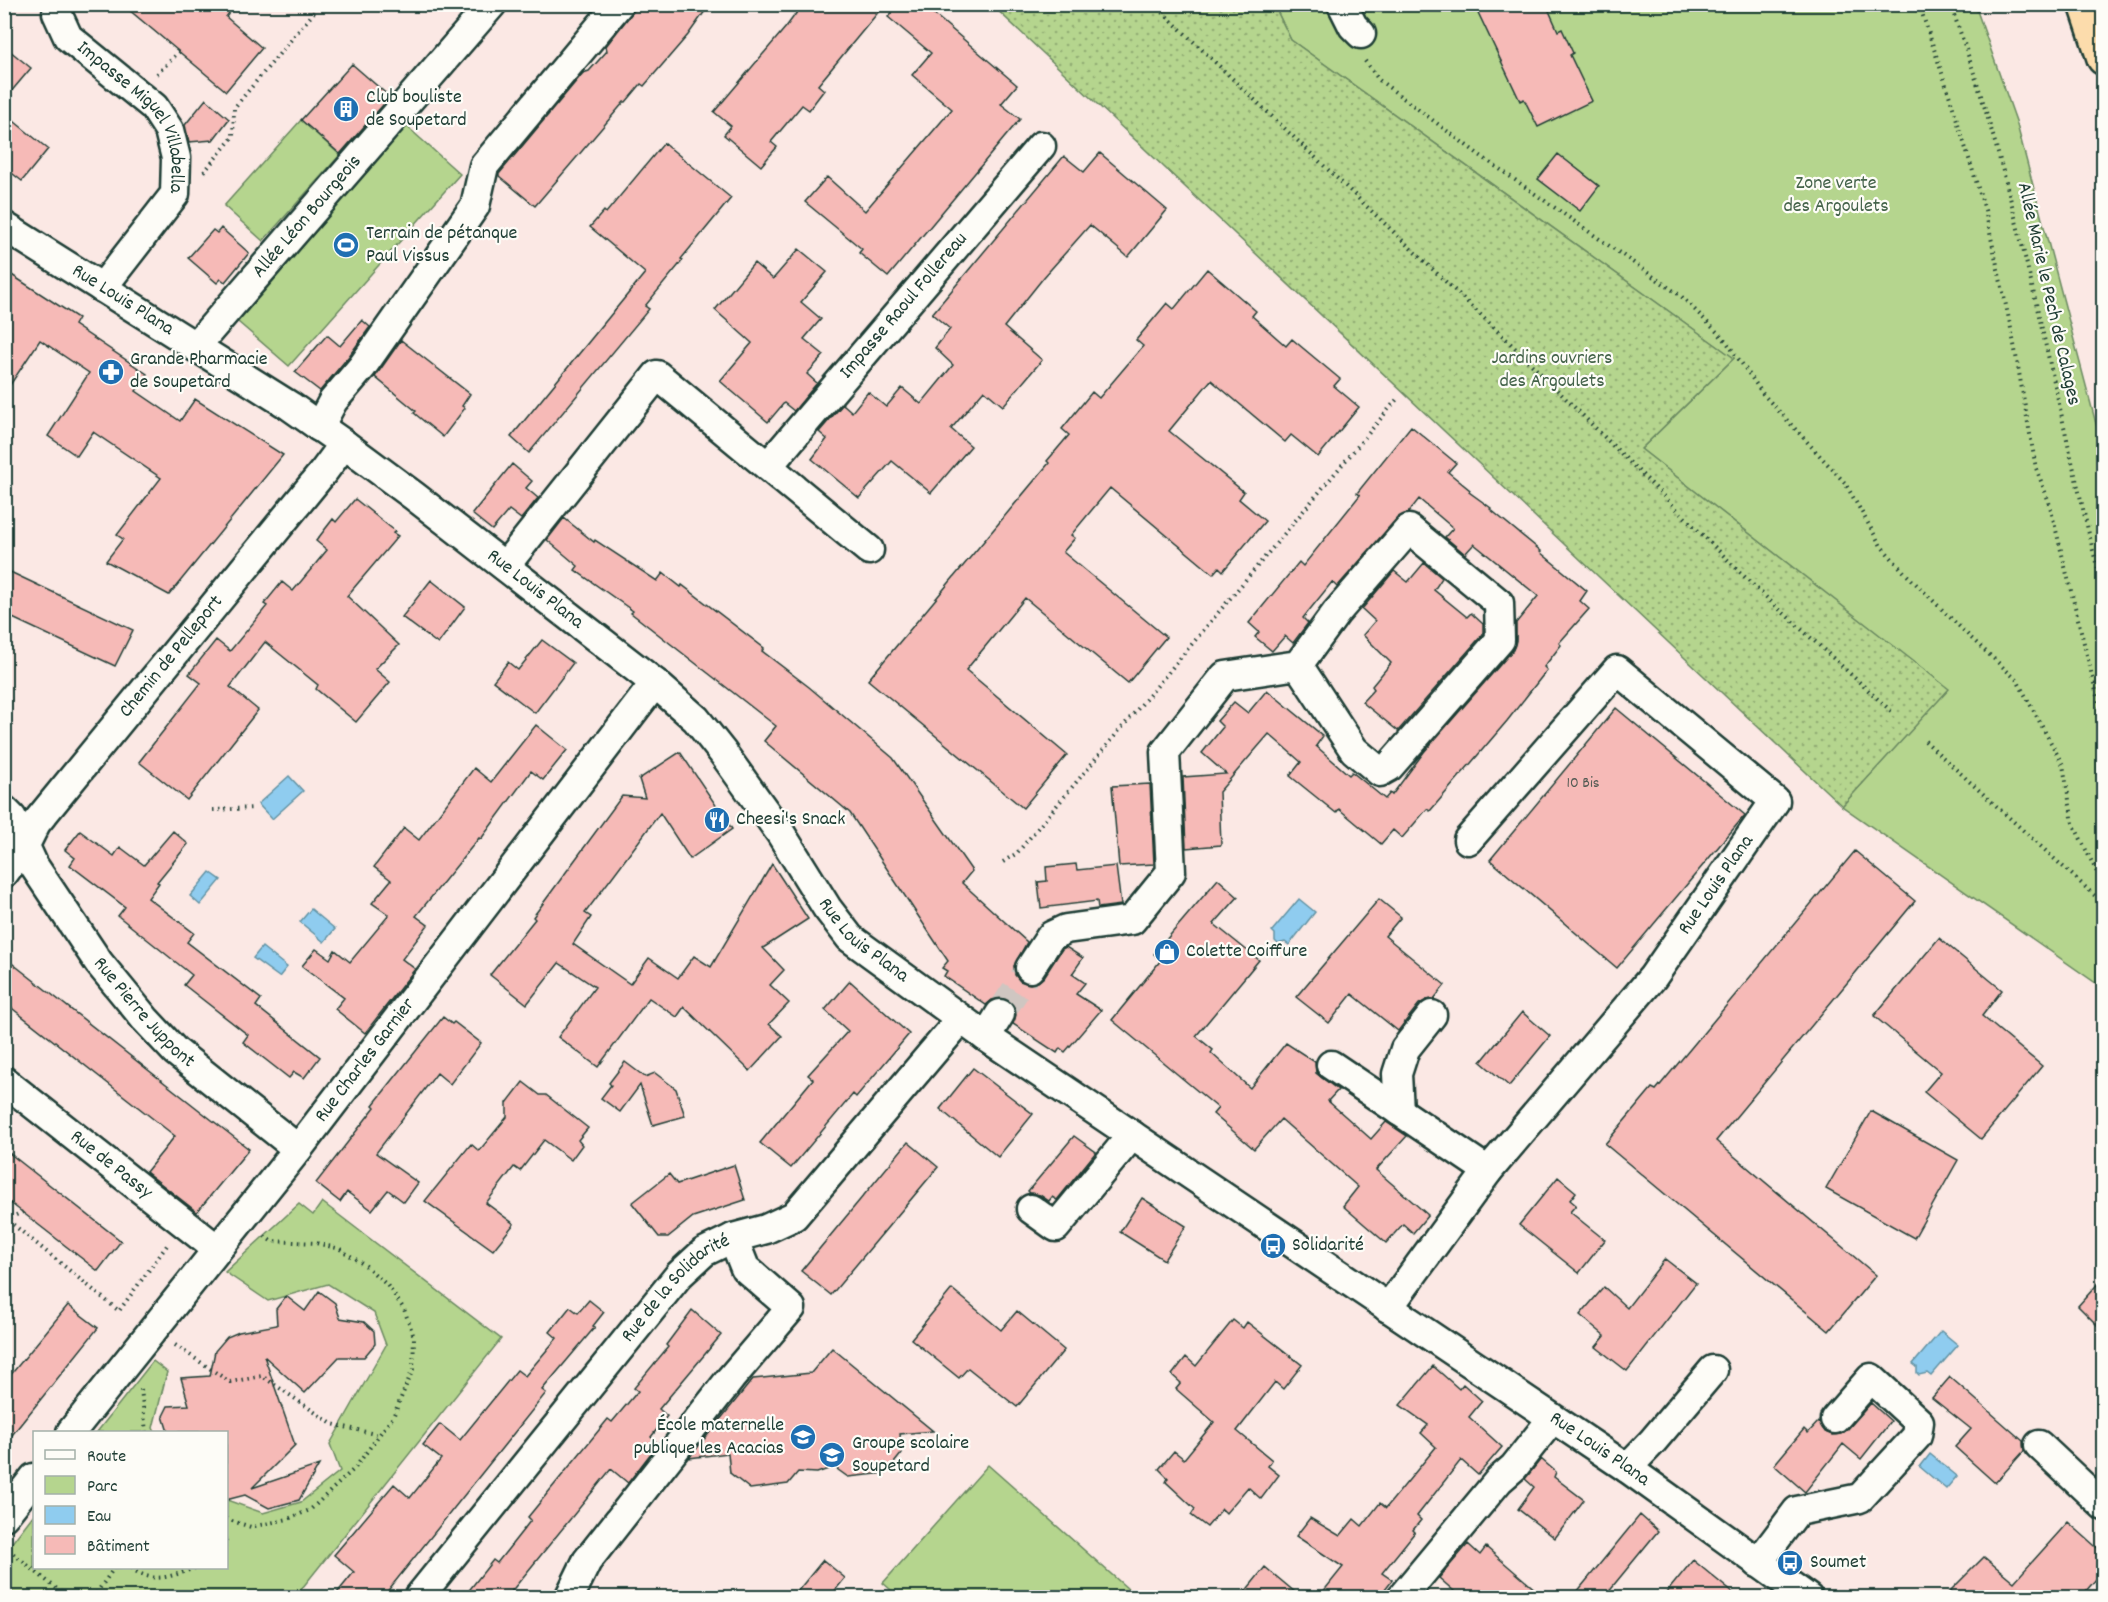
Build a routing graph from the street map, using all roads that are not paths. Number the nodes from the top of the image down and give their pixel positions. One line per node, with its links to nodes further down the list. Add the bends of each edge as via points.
1 (60, 4): 8 (street, Impasse Miguel Villabella, via 57,13 68,37 154,107 168,130 176,158 175,194)
2 (492, 4): 9 (street, Allée Léon Bourgeois)
3 (619, 4): 10 (street, via 484,166 475,206 362,367 333,401)
4 (2086, 4): 5 (highway)
5 (2103, 58)
6 (1041, 146): 12 (street, Impasse Raoul Follereau)
7 (4, 226): 8 (street, Rue Louis Plana)
8 (102, 288): 9 (street, Rue Louis Plana)
9 (195, 347): 10 (street, Rue Louis Plana)
10 (319, 427): 11 (street, Rue Louis Plana)
11 (344, 444): 14 (street, Rue Louis Plana); 19 (street, Chemin de Pelleport, via 36,823)
12 (768, 466): 13 (street); 14 (street, via 657,375)
13 (869, 550)
14 (505, 566): 16 (street, Rue Louis Plana)
15 (1298, 665): 15 (street, via 1354,750 1380,772 1389,767 1500,640 1499,603 1409,529 1336,613); 21 (street, via 1225,676 1165,752 1171,872 1132,920 1066,929 1051,936)
16 (655, 683): 23 (street, Rue Louis Plana, via 696,719 723,753 850,938); 28 (street, Rue Charles Garnier)
17 (4, 810): 19 (street, Rue Pierre Juppont)
18 (1468, 840): 29 (street, Rue Louis Plana, via 1617,670 1775,801 1653,977)
19 (25, 845): 20 (street, Chemin de Pelleport); 28 (street, Rue Pierre Juppont, via 34,866 99,963 145,1019 175,1051)
20 (4, 873)
21 (1030, 968)
22 (1432, 1015): 26 (street, via 1405,1049 1396,1074)
23 (962, 1019): 27 (street, Rue Louis Plana, via 993,1026); 31 (street, Rue de la Solidarité, via 794,1216)
24 (1331, 1065): 26 (street)
25 (4, 1081): 32 (street, Rue de Passy)
26 (1399, 1111): 29 (street)
27 (1132, 1136): 30 (street, via 1056,1227); 33 (street, Rue Louis Plana)
28 (298, 1149): 32 (street, Rue Charles Garnier)
29 (1488, 1171): 33 (street, Rue Louis Plana)
30 (1031, 1209)
31 (733, 1238): 44 (street, via 744,1268 791,1308 587,1561); 45 (street, Rue de la Solidarité, via 704,1252 679,1275)
32 (217, 1249): 37 (street, Rue Charles Garnier)
33 (1389, 1308): 35 (street, Rue Louis Plana)
34 (1713, 1370): 39 (street)
35 (1552, 1419): 39 (street, Rue Louis Plana); 46 (street)
36 (1835, 1419): 43 (street, via 1871,1378 1919,1422 1917,1436 1860,1498 1797,1511)
37 (72, 1431)
38 (2039, 1445): 41 (street)
39 (1627, 1468): 43 (street, Rue Louis Plana)
40 (33, 1479): 42 (street)
41 (2103, 1506)
42 (4, 1516)
43 (1758, 1563): 47 (street, Rue Louis Plana)
44 (570, 1597)
45 (418, 1598)
46 (1401, 1598)
47 (1808, 1598)

